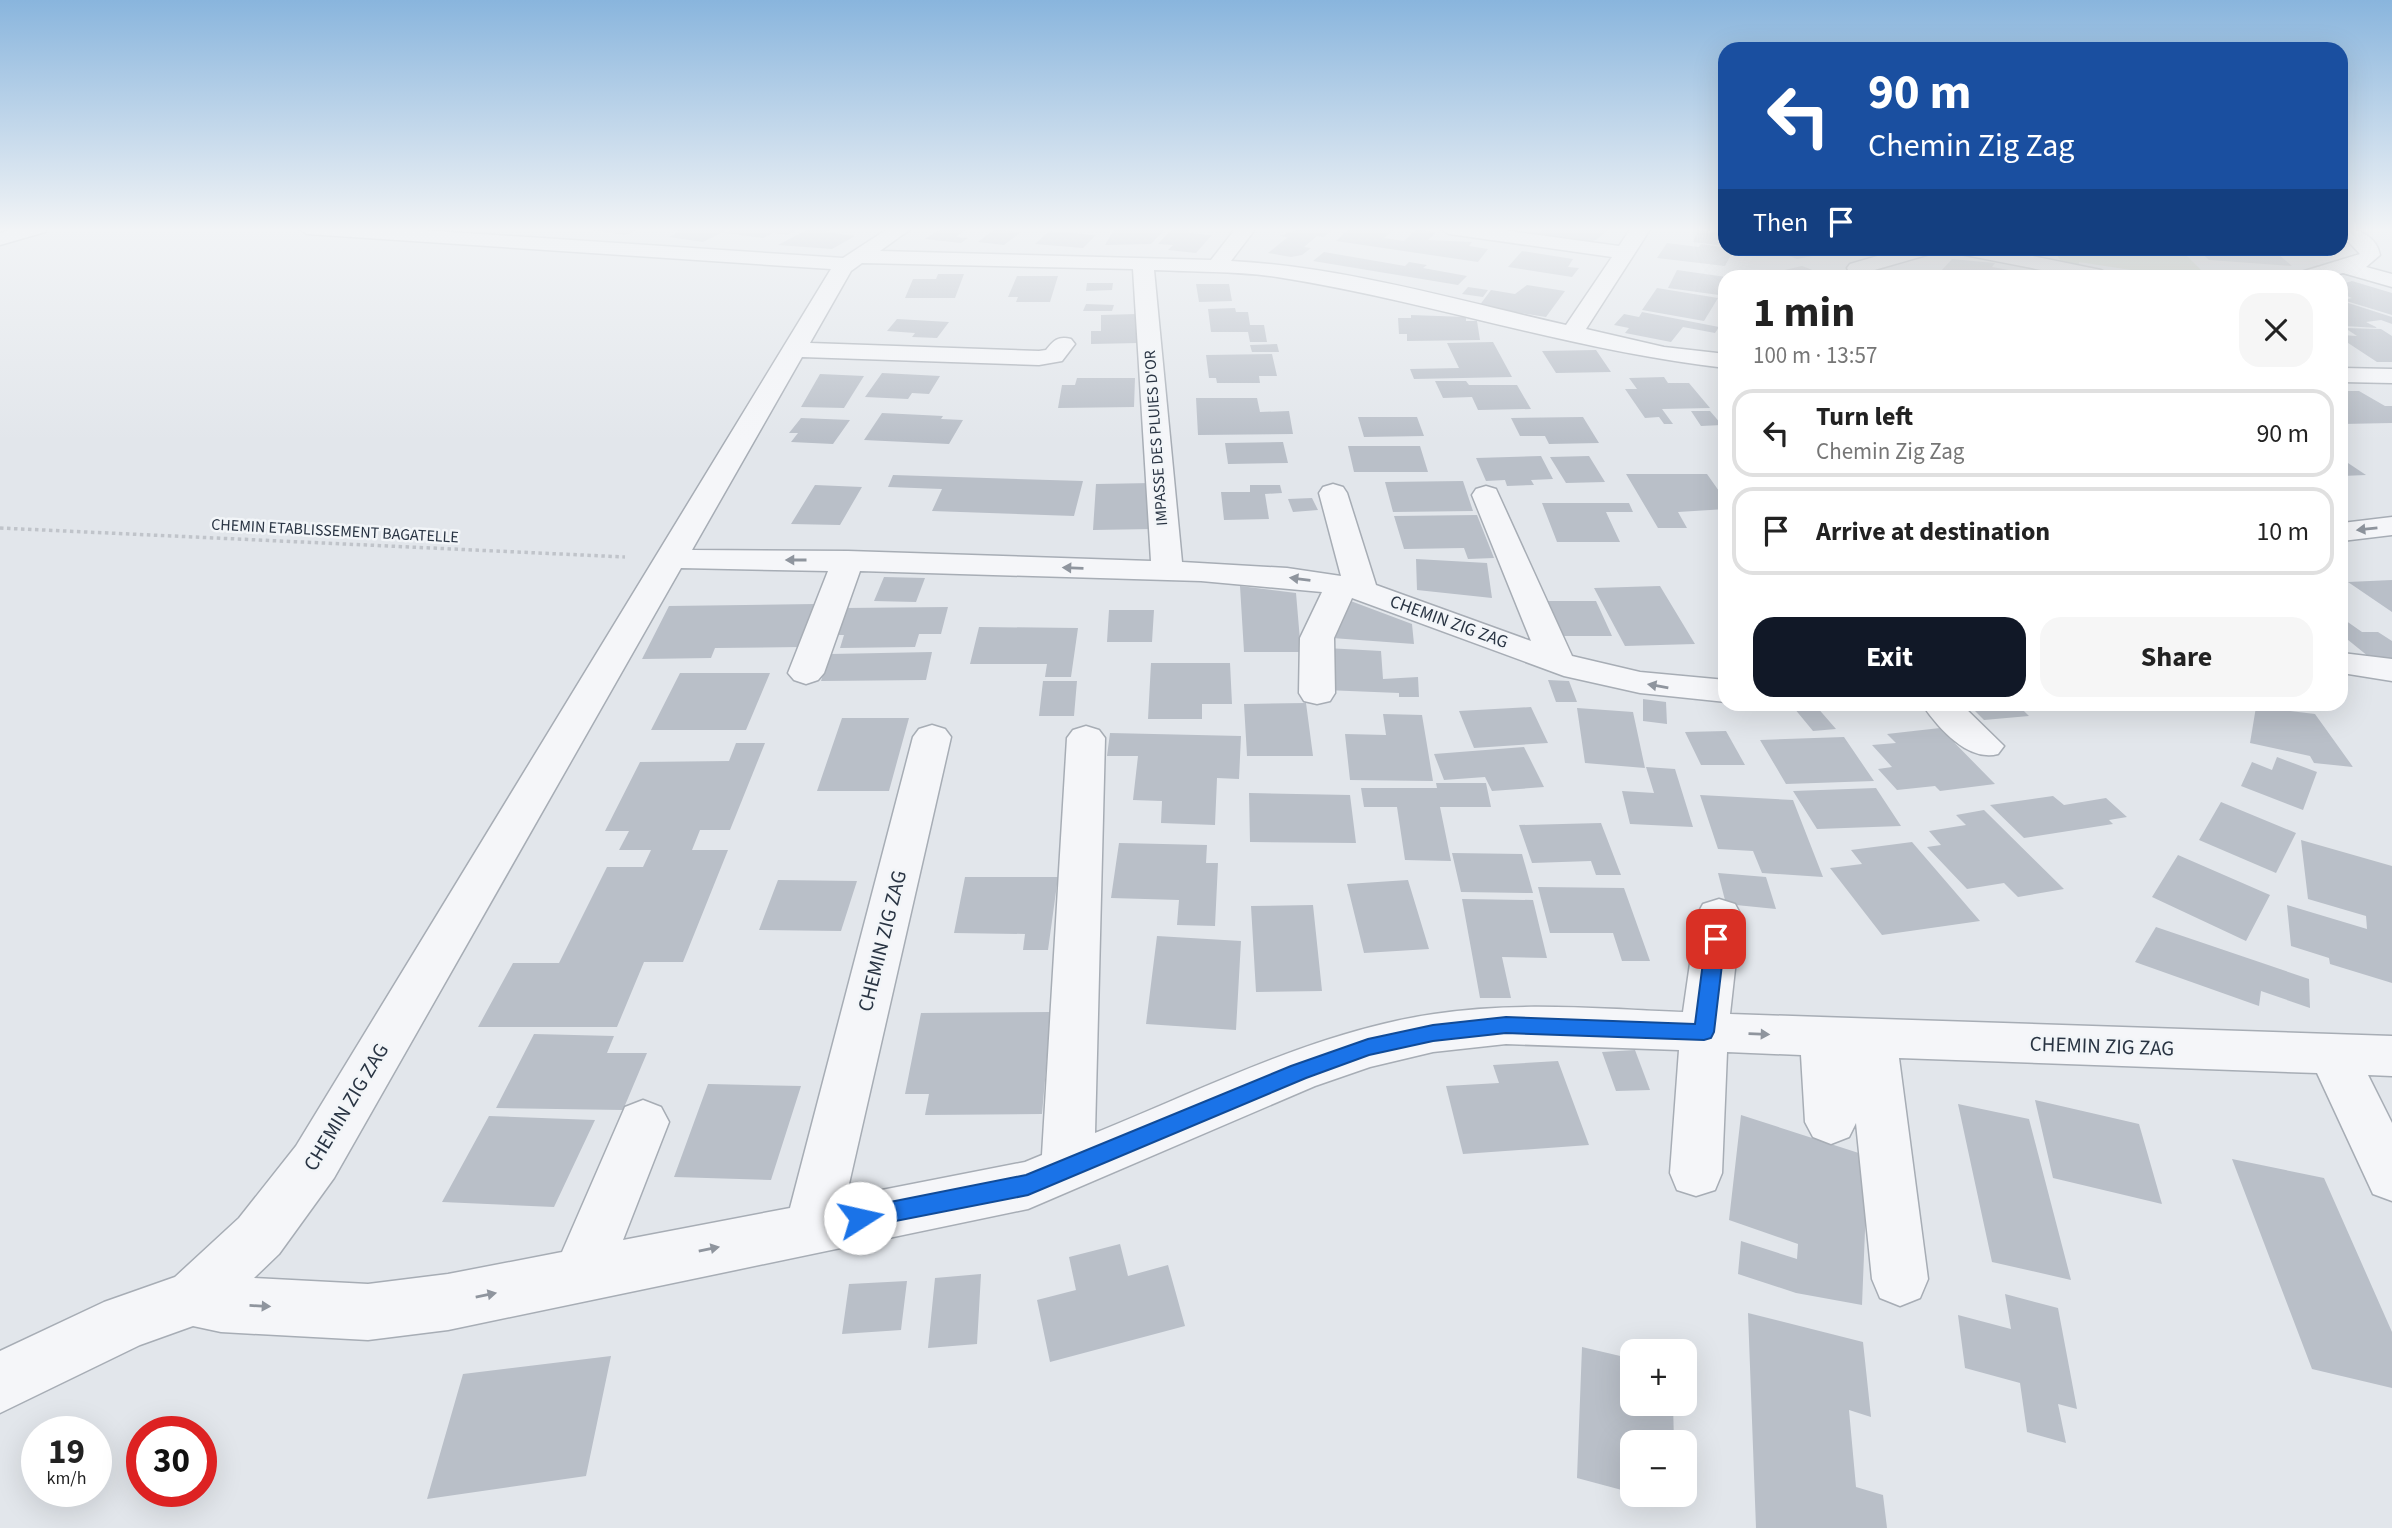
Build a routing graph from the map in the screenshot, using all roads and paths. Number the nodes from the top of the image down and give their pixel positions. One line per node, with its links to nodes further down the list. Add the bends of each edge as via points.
1 (826, 299): 7 (street, CHEMIN ZIG ZAG)
2 (1146, 299): 18 (street, IMPASSE DES PLUIES D'OR)
3 (1417, 299): 5 (street)
4 (1594, 299): 5 (street)
5 (1571, 335): 8 (street)
6 (1063, 344): 7 (street, via 1054,356 1039,358)
7 (794, 350): 16 (street, CHEMIN ZIG ZAG)
8 (1718, 360)
9 (2348, 373): 10 (street)
10 (2392, 376)
11 (1333, 493): 19 (street)
12 (1486, 495): 20 (street)
13 (2392, 526): 15 (street, one-way to 15)
14 (0, 528): 16 (path, CHEMIN ETABLISSEMENT BAGATELLE)
15 (2348, 531)
16 (670, 559): 17 (street, CHEMIN ZIG ZAG, one-way to 16); 43 (street, CHEMIN ZIG ZAG, via 315,1162 259,1236)
17 (848, 560): 18 (street, CHEMIN ZIG ZAG, one-way to 17); 23 (street)
18 (1167, 571): 19 (street, CHEMIN ZIG ZAG, one-way to 18, via 1281,577)
19 (1351, 588): 20 (street, CHEMIN ZIG ZAG); 25 (street, via 1317,638)
20 (1557, 662): 24 (street, CHEMIN ZIG ZAG, one-way to 20, via 1610,678)
21 (2348, 664): 22 (street)
22 (2392, 670)
23 (806, 673)
24 (1718, 691)
25 (1317, 693)
26 (1948, 711): 29 (street)
27 (932, 737): 40 (street, CHEMIN ZIG ZAG)
28 (1086, 738): 37 (street)
29 (1985, 746)
30 (1718, 915): 31 (street)
31 (1704, 1032): 32 (street, CHEMIN ZIG ZAG, one-way to 32); 37 (street, CHEMIN ZIG ZAG, via 1506,1025 1420,1036 1298,1072); 38 (street)
32 (1848, 1037): 33 (street, CHEMIN ZIG ZAG); 36 (street); 42 (street)
33 (2333, 1054): 34 (street, CHEMIN ZIG ZAG); 39 (street)
34 (2392, 1056)
35 (643, 1122): 41 (street)
36 (1831, 1122)
37 (1068, 1169): 40 (street, CHEMIN ZIG ZAG, via 993,1193)
38 (1696, 1173)
39 (2392, 1177)
40 (812, 1227): 41 (street, CHEMIN ZIG ZAG, one-way to 40)
41 (580, 1277): 43 (street, CHEMIN ZIG ZAG, one-way to 41, via 221,1304 368,1312)
42 (1900, 1279)
43 (193, 1298): 44 (street, via 125,1322)
44 (0, 1383)

